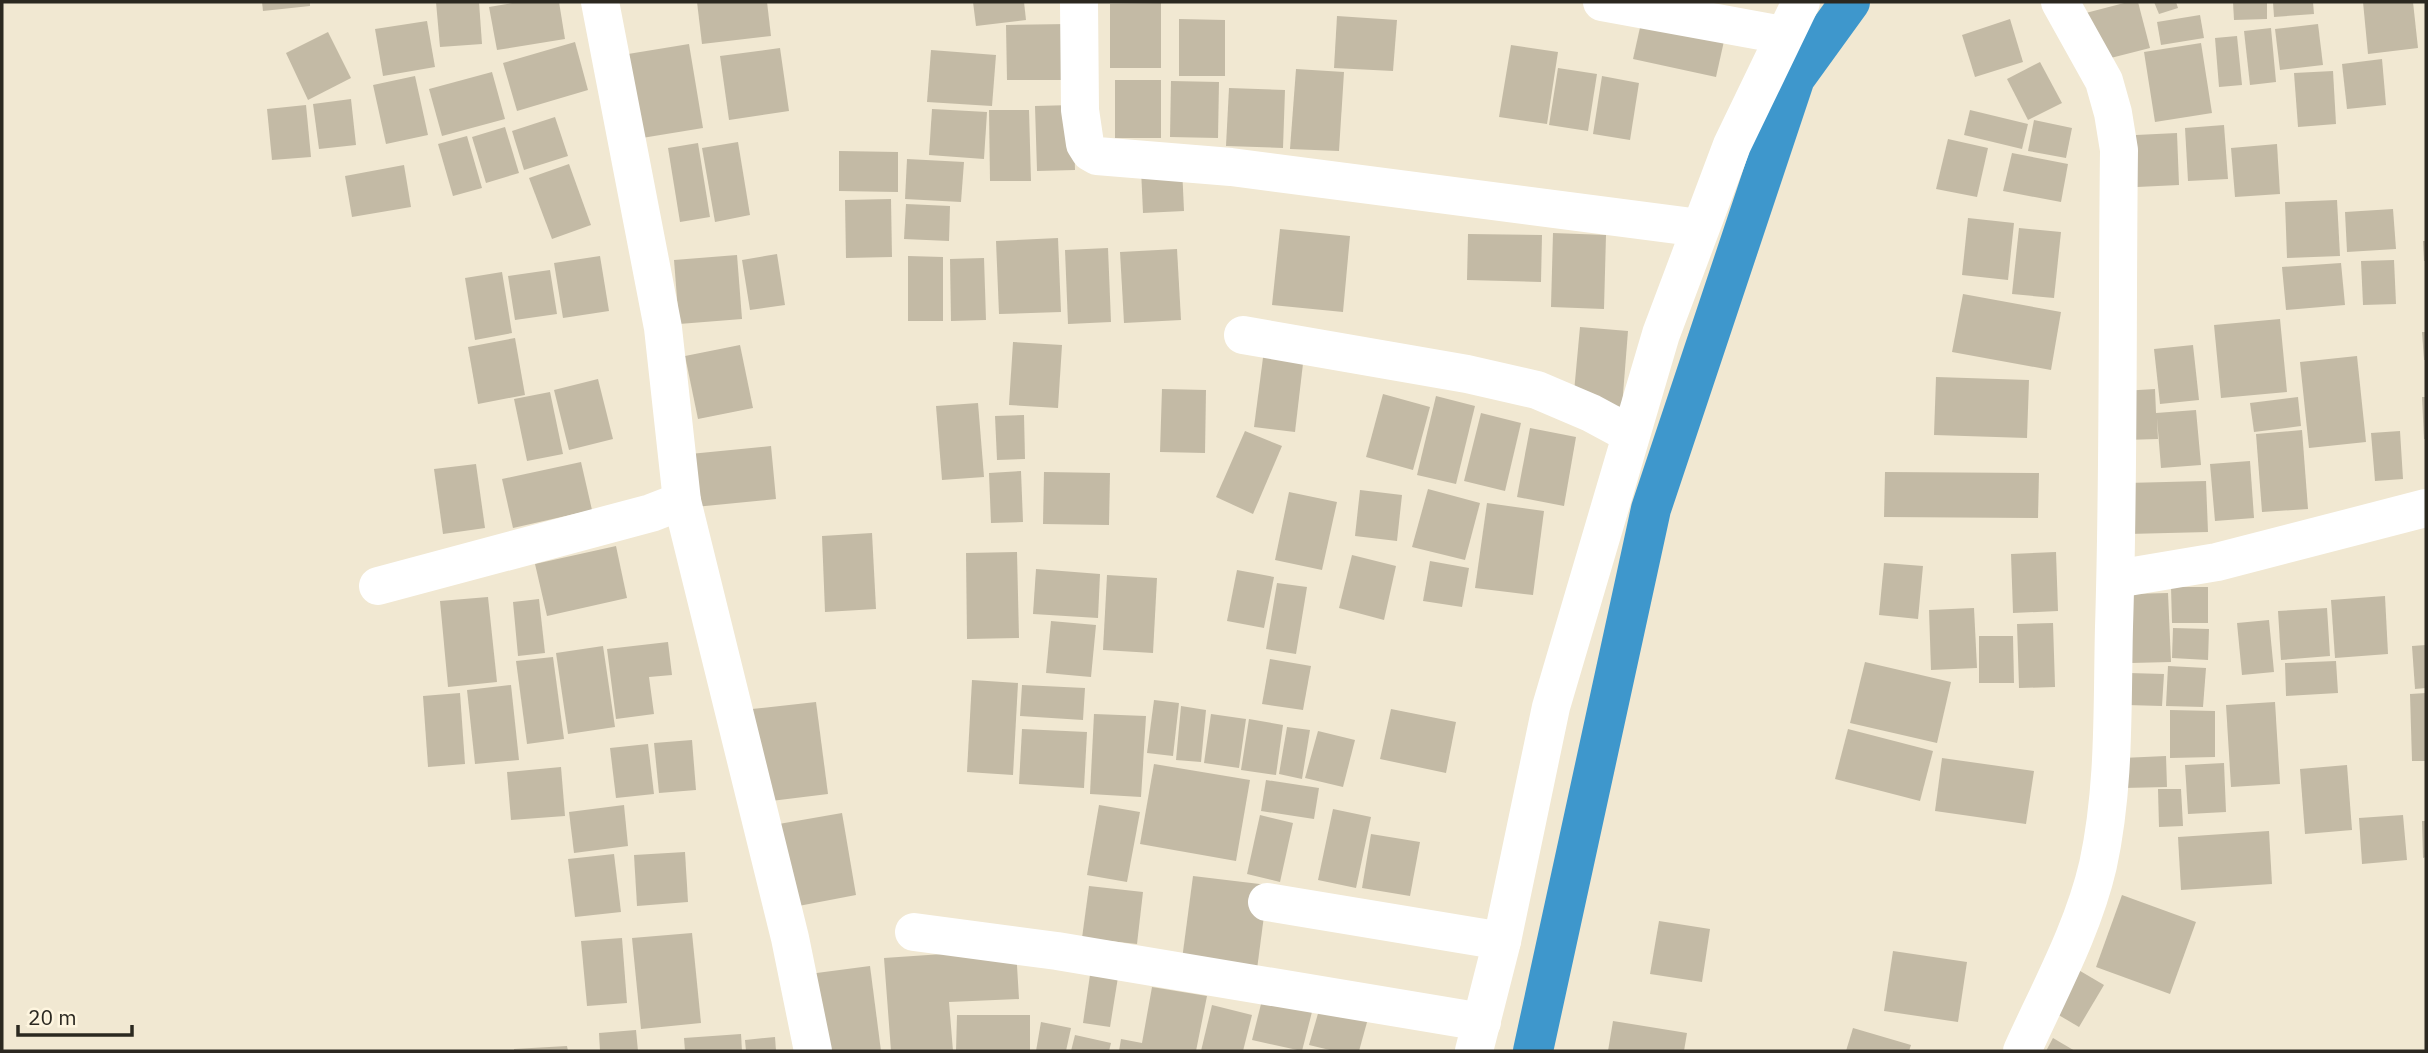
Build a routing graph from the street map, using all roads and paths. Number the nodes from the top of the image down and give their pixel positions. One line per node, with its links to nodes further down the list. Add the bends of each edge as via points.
1 (600, 2): 10 (street, via 663,328)
2 (1079, 2): 7 (street, via 1080,110 1085,144 1097,156 1231,167)
3 (1602, 2): 6 (street)
4 (1801, 2): 6 (street)
5 (2060, 2): 12 (street, via 2104,81 2119,150)
6 (1783, 35): 7 (street)
7 (1700, 228): 9 (street)
8 (1243, 335): 9 (street, via 1537,390)
9 (1630, 434): 16 (street, via 1551,707)
10 (682, 501): 13 (street); 18 (street, via 790,938)
11 (2426, 508): 12 (street, via 2217,562)
12 (2116, 579): 19 (street, via 2110,779 2102,845 2082,915)
13 (378, 586)
14 (1268, 902): 16 (street)
15 (914, 932): 17 (street, via 1057,950)
16 (1502, 941): 17 (street)
17 (1478, 1036)
18 (813, 1051)
19 (2022, 1051)

